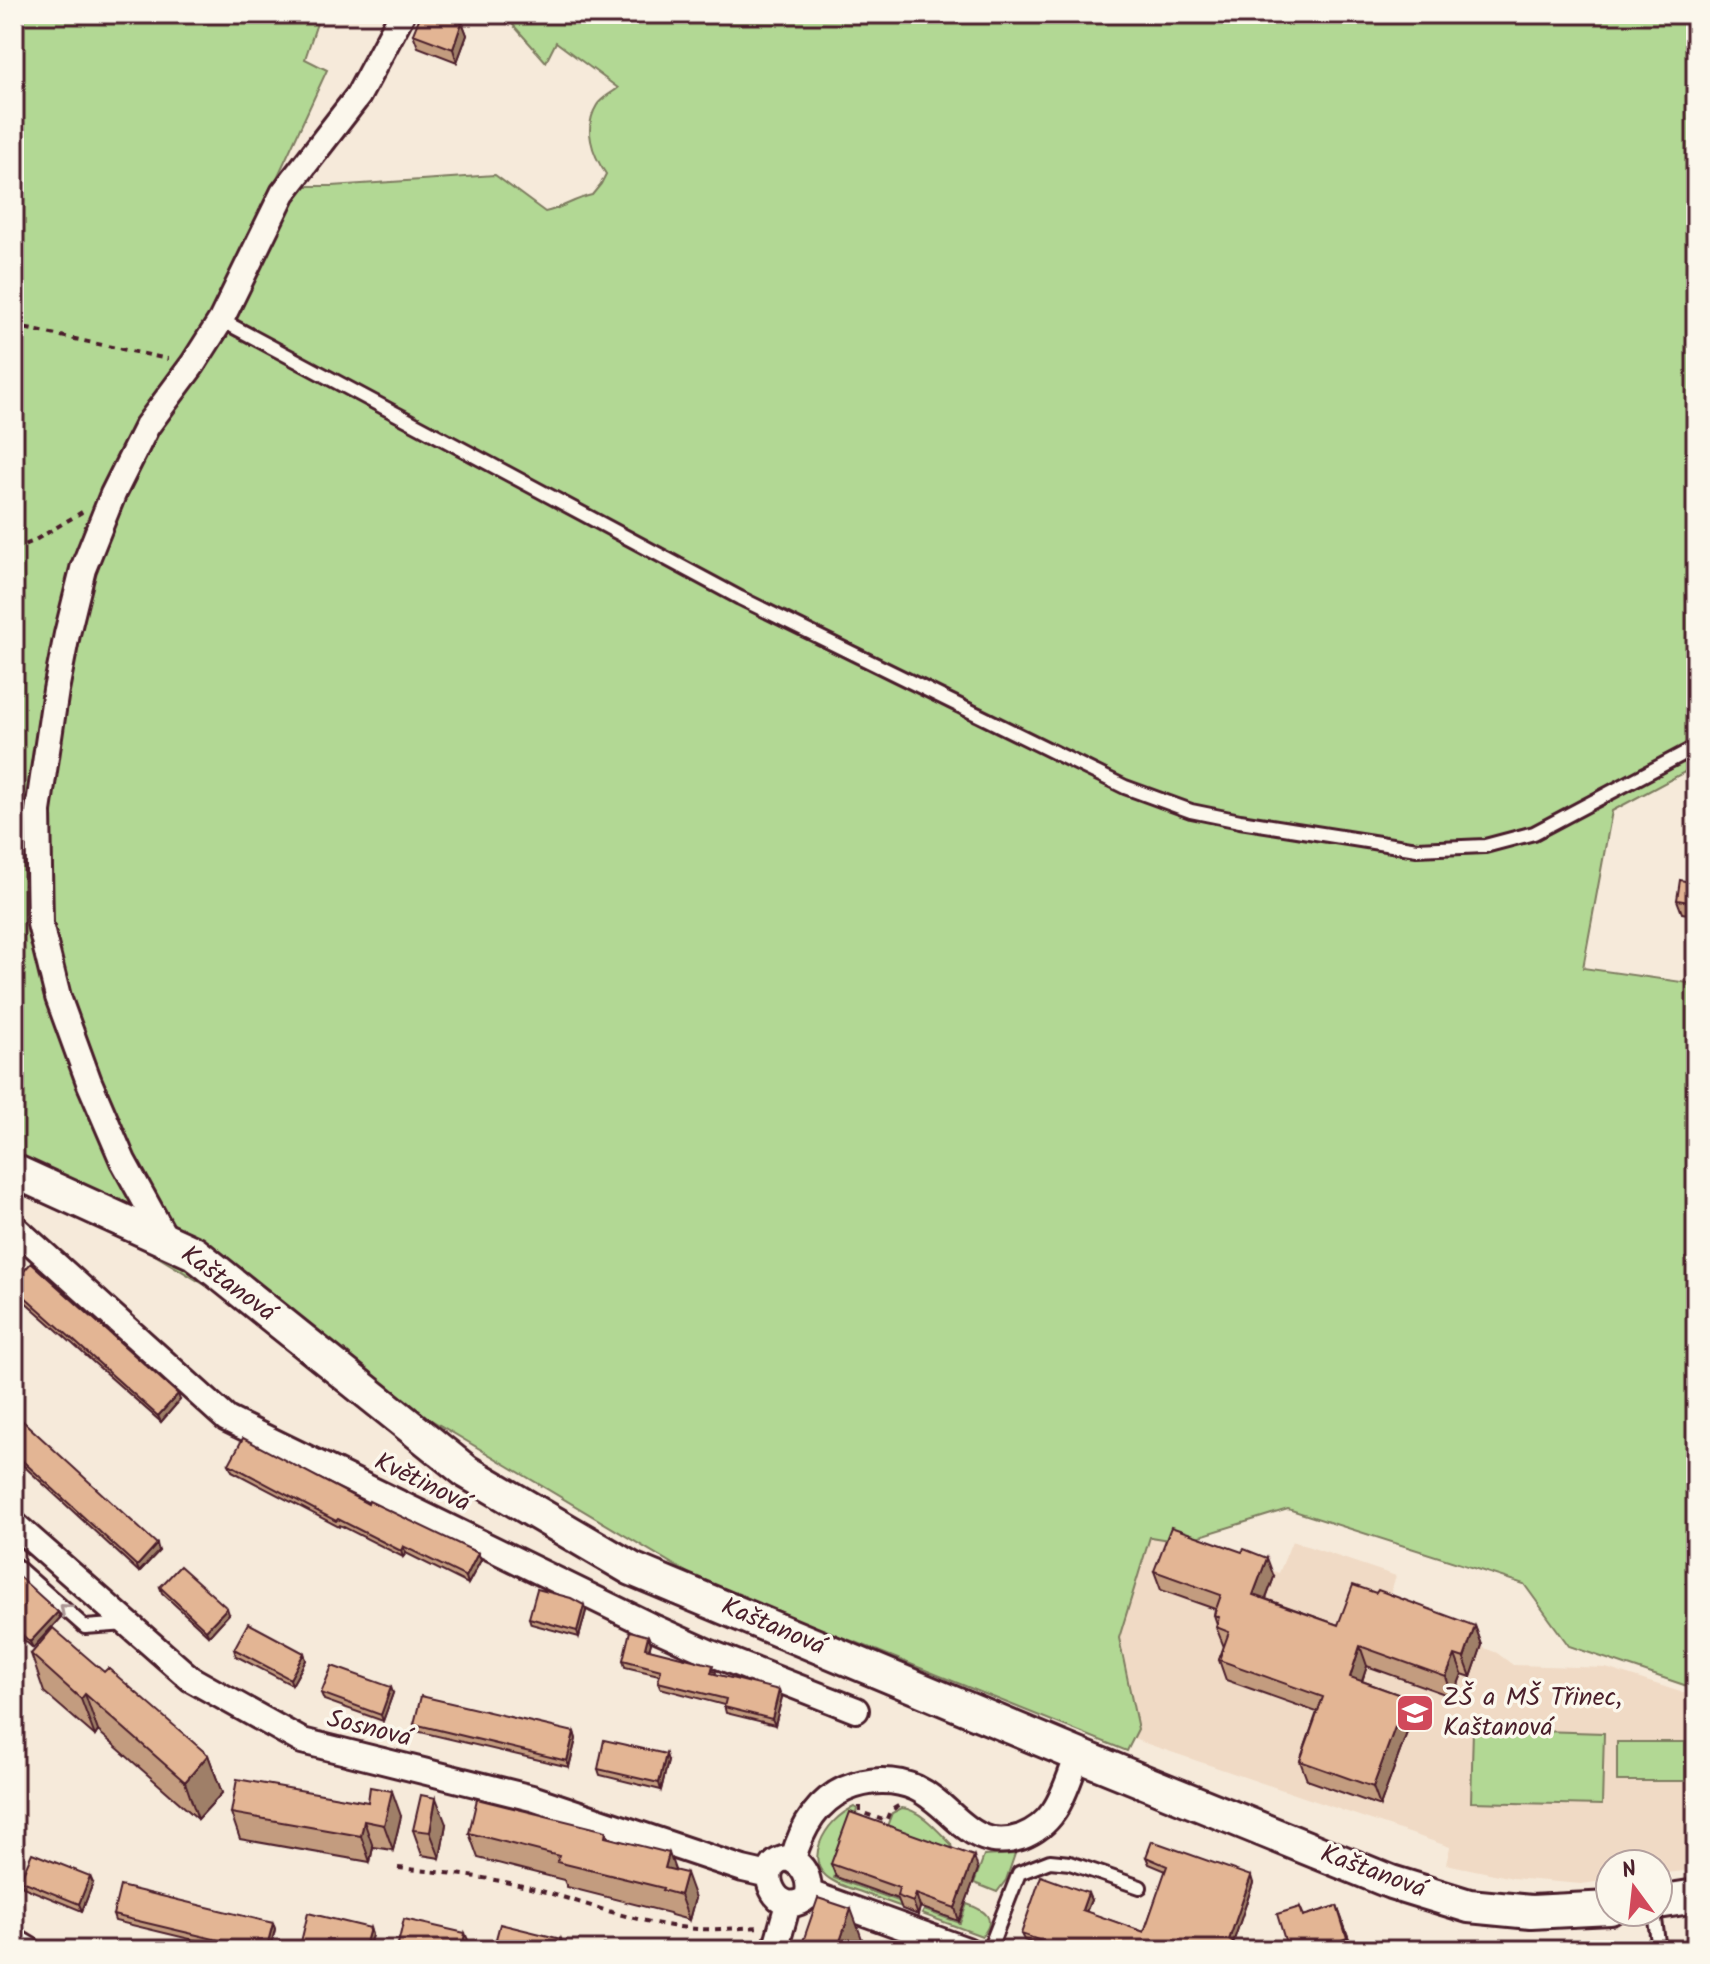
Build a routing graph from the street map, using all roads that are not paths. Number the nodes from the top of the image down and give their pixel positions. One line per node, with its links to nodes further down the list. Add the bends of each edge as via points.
1 (402, 14): 2 (street, via 358,96 283,193)
2 (221, 320): 3 (lane, via 740,598 1125,787 1191,811 1417,849 1485,846 1534,833); 6 (street, via 147,426 83,569 56,690 38,811 40,924 58,997 123,1161)
3 (1696, 747)
4 (14, 1171): 6 (street, Kaštanová)
5 (14, 1227): 10 (street, Květinová, via 227,1419 655,1628)
6 (167, 1241): 11 (street, Kaštanová, via 194,1253 467,1472 632,1569)
7 (14, 1524): 9 (street, Sosnová)
8 (14, 1564): 9 (lane, one-way to 8, via 85,1627)
9 (127, 1624): 13 (street, Sosnová, via 191,1679 302,1741 532,1798)
10 (856, 1710)
11 (1078, 1755): 12 (street, via 1052,1813 1025,1835 983,1838 920,1790 877,1781 827,1800 805,1827); 18 (street, Kaštanová, via 1391,1882 1469,1906 1531,1912)
12 (793, 1859): 13 (street, via 775,1862); 16 (street, via 808,1879)
13 (769, 1875): 16 (street, via 775,1895)
14 (1140, 1887): 24 (lane, via 1070,1863 1050,1861 1019,1873)
15 (1696, 1896): 17 (street)
16 (799, 1898): 20 (street); 23 (street)
17 (1674, 1899)
18 (1594, 1909)
19 (1656, 1928): 25 (lane)
20 (772, 1938)
21 (14, 1941): 22 (street)
22 (29, 1950)
23 (967, 1950)
24 (989, 1950)
25 (1659, 1950)

